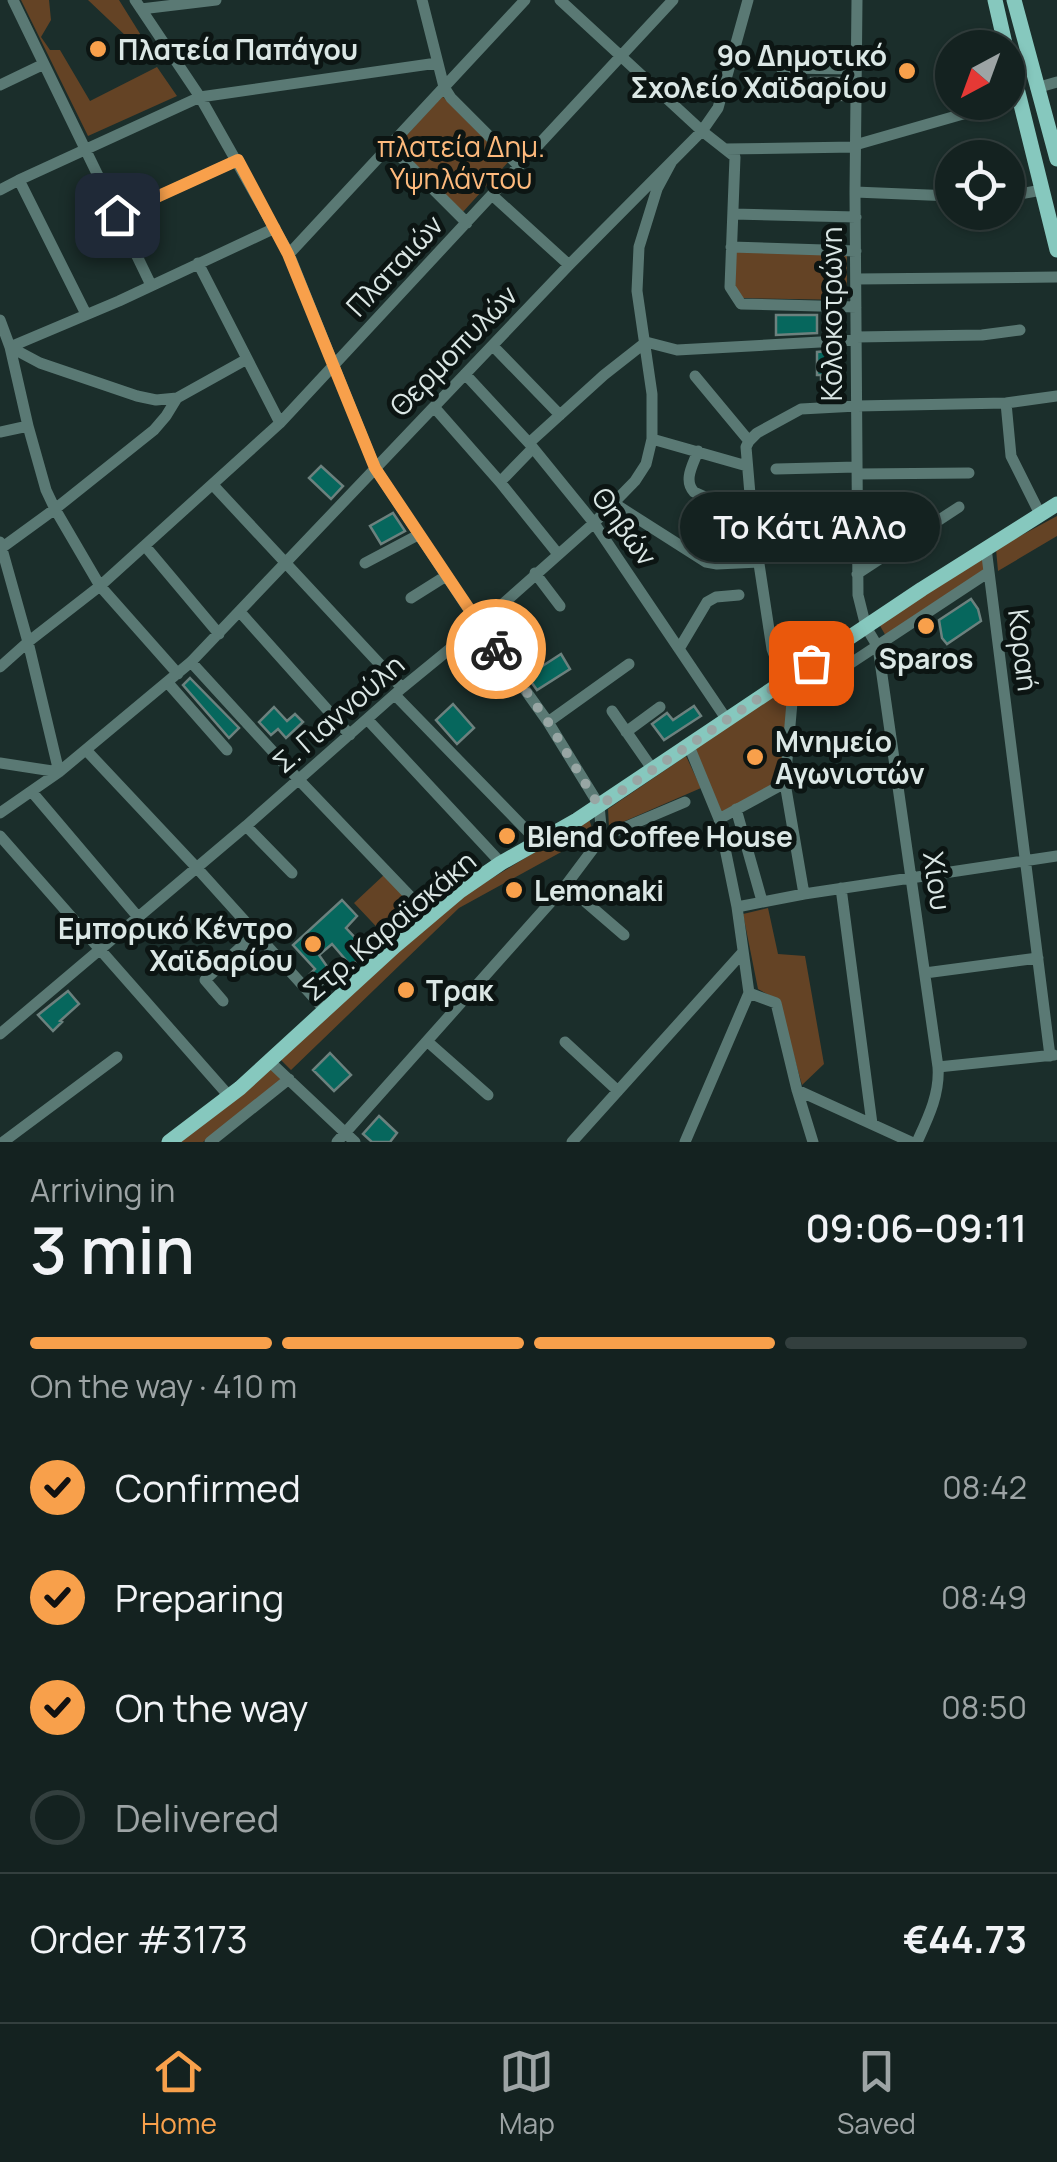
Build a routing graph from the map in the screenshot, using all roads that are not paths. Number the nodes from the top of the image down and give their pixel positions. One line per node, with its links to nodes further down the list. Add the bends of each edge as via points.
1 (12, 0): 15 (street)
2 (216, 0): 11 (street)
3 (422, 0): 14 (street)
4 (525, 0): 20 (street)
5 (560, 0): 13 (street)
6 (673, 0): 13 (street, Πλαταιών)
7 (748, 0): 25 (street, Θερμοπυλών, via 718,108)
8 (857, 0): 17 (street, Κολοκοτρώνη)
9 (1014, 0): 21 (main road)
10 (998, 1): 12 (main road)
11 (138, 4): 22 (street)
12 (1003, 30)
13 (620, 56): 25 (street); 33 (street, Πλαταιών)
14 (437, 63): 20 (street); 22 (street)
15 (44, 64): 19 (street); 29 (street)
16 (781, 68): 17 (street)
17 (855, 69): 27 (street, Κολοκοτρώνη)
18 (1057, 82): 21 (street)
19 (0, 85)
20 (444, 87): 26 (street); 33 (street)
21 (1036, 88): 30 (main road)
22 (200, 97): 29 (street); 31 (street)
23 (945, 120): 27 (street)
24 (1017, 120): 36 (main road)
25 (702, 130): 28 (street); 32 (street, Θερμοπυλών)
26 (389, 145): 44 (street); 49 (street)
27 (856, 146): 28 (street); 37 (street, Κολοκοτρώνη)
28 (725, 149): 41 (street, via 735,157)
29 (87, 150): 34 (street); 42 (street)
30 (1057, 159)
31 (238, 160): 42 (street); 45 (street)
32 (671, 163): 51 (street, Θερμοπυλών); 61 (street, Σ. Γιαννούλη, via 639,247 636,290)
33 (520, 166): 39 (street, Πλαταιών)
34 (18, 180): 35 (street); 56 (street)
35 (0, 190)
36 (1042, 190): 38 (street); 47 (main road)
37 (855, 192): 40 (street); 43 (street, Κολοκοτρώνη)
38 (1025, 193)
39 (492, 195): 44 (street, Πλαταιών); 51 (street)
40 (935, 195)
41 (733, 214): 43 (street); 46 (street)
42 (117, 215): 54 (street)
43 (856, 217): 48 (street, Κολοκοτρώνη)
44 (467, 222): 65 (street, Πλαταιών)
45 (275, 228): 49 (street); 50 (street)
46 (732, 247): 48 (street); 55 (street, via 730,288 741,304)
47 (1057, 250)
48 (856, 251): 53 (street, Κολοκοτρώνη)
49 (288, 254): 65 (street)
50 (198, 263): 54 (street); 64 (street)
51 (570, 265): 62 (street, Θερμοπυλών)
52 (1057, 276): 53 (street)
53 (856, 278): 55 (street, Κολοκοτρώνη)
54 (151, 285): 56 (street)
55 (856, 307): 60 (street, Κολοκοτρώνη)
56 (86, 314): 63 (street)
57 (0, 320): 59 (street)
58 (1020, 330): 60 (street)
59 (3, 335): 63 (street)
60 (856, 339): 61 (street, via 677,350); 71 (street, Κολοκοτρώνη)
61 (646, 342): 73 (street); 77 (street, Σ. Γιαννούλη)
62 (493, 346): 66 (street, Θερμοπυλών); 73 (street)
63 (10, 348): 69 (street, via 137,396); 75 (street)
64 (247, 359): 69 (street); 74 (street)
65 (334, 366): 74 (street, Πλαταιών); 82 (street)
66 (465, 374): 72 (street, Θερμοπυλών); 79 (street, Θηβών)
67 (695, 376): 78 (street)
68 (1057, 396): 70 (street)
69 (178, 398): 91 (street, via 154,430)
70 (1006, 403): 71 (street); 92 (street, via 1012,456)
71 (857, 406): 78 (street, via 801,409); 84 (street, Κολοκοτρώνη)
72 (434, 407): 82 (street, Θερμοπυλών); 86 (street)
73 (560, 415): 79 (street)
74 (280, 423): 87 (street, Πλαταιών)
75 (28, 426): 76 (street); 91 (street)
76 (0, 432)
77 (652, 439): 80 (street); 88 (street, Σ. Γιαννούλη, via 636,482)
78 (749, 441): 81 (street)
79 (531, 446): 86 (street); 94 (street, Θηβών)
80 (698, 451): 81 (street); 93 (street, via 689,486)
81 (747, 466): 93 (street)
82 (375, 468): 95 (street); 102 (street, Θερμοπυλών)
83 (776, 469): 84 (street)
84 (857, 471): 85 (street); 105 (street, Κολοκοτρώνη)
85 (969, 473)
86 (500, 482): 99 (street)
87 (212, 484): 97 (street, Πλαταιών); 102 (street)
88 (614, 504): 94 (street, Σ. Γιαννούλη); 101 (street, via 706,562)
89 (1057, 506): 92 (main road, Στρ. Καραϊσκάκη)
90 (959, 507): 105 (street)
91 (55, 509): 96 (street); 107 (street)
92 (1040, 514): 98 (main road, Στρ. Καραϊσκάκη)
93 (752, 518): 101 (street)
94 (594, 523): 99 (street, Σ. Γιαννούλη); 117 (street, Θηβών)
95 (418, 535): 100 (street); 106 (street)
96 (0, 546): 115 (street)
97 (145, 546): 107 (street, Πλαταιών); 114 (street)
98 (986, 548): 103 (street, Κοραή); 113 (main road, Στρ. Καραϊσκάκη)
99 (558, 554): 104 (street, Σ. Γιαννούλη)
100 (365, 562)
101 (759, 562): 122 (street, via 772,649)
102 (285, 564): 111 (street, Θερμοπυλών); 124 (street)
103 (989, 572): 116 (street); 152 (street, Κοραή)
104 (535, 573): 110 (street); 112 (street, Σ. Γιαννούλη)
105 (857, 574): 113 (street, Κολοκοτρώνη)
106 (446, 576): 109 (street); 112 (street)
107 (100, 586): 115 (street, Πλαταιών); 121 (street)
108 (739, 595): 117 (street, via 707,602)
109 (411, 598)
110 (560, 606)
111 (240, 612): 114 (street, Θερμοπυλών); 132 (street)
112 (479, 625): 124 (street, Σ. Γιαννούλη); 130 (street)
113 (866, 627): 116 (street, Χίου); 122 (main road, Στρ. Καραϊσκάκη)
114 (219, 634): 118 (street, Θερμοπυλών)
115 (28, 642): 120 (street, Πλαταιών); 138 (street)
116 (878, 646): 125 (street); 156 (street, Χίου)
117 (678, 648): 129 (street, Θηβών)
118 (191, 662): 121 (street, Θερμοπυλών); 139 (street)
119 (629, 664): 130 (street)
120 (0, 667)
121 (178, 674): 123 (street, Θερμοπυλών)
122 (784, 681): 125 (street); 129 (main road, Στρ. Καραϊσκάκη)
123 (168, 683): 134 (street, Θερμοπυλών); 135 (street)
124 (398, 691): 128 (street, Σ. Γιαννούλη); 150 (street)
125 (792, 702): 140 (street)
126 (660, 707): 131 (street)
127 (612, 711): 131 (street)
128 (367, 719): 132 (street, Σ. Γιαννούλη); 153 (street)
129 (727, 720): 133 (main road, Στρ. Καραϊσκάκη)
130 (548, 722): 143 (street)
131 (626, 732): 137 (street)
132 (350, 734): 139 (street, Σ. Γιαννούλη)
133 (689, 746): 137 (main road, Στρ. Καραϊσκάκη); 146 (street)
134 (86, 750): 138 (street, Θερμοπυλών); 154 (street)
135 (227, 750)
136 (0, 763): 138 (street)
137 (653, 770): 143 (main road, Στρ. Καραϊσκάκη)
138 (59, 772): 141 (street, Θερμοπυλών)
139 (298, 780): 147 (street, Σ. Γιαννούλη); 162 (street)
140 (786, 783): 144 (street); 159 (street)
141 (32, 792): 145 (street, Θερμοπυλών); 163 (street)
142 (685, 802): 149 (street)
143 (599, 806): 149 (street); 150 (main road, Στρ. Καραϊσκάκη)
144 (736, 810): 146 (street); 160 (street)
145 (0, 813)
146 (719, 818): 161 (street)
147 (246, 826): 154 (street, Σ. Γιαννούλη); 155 (street)
148 (0, 836): 166 (street)
149 (602, 837): 157 (street)
150 (538, 842): 153 (main road, Στρ. Καραϊσκάκη)
151 (1057, 856): 152 (street)
152 (1026, 860): 156 (street); 168 (street, Κοραή)
153 (501, 863): 162 (main road, Στρ. Καραϊσκάκη)
154 (196, 868): 163 (street, Σ. Γιαννούλη); 164 (street)
155 (292, 873)
156 (912, 878): 158 (street); 170 (street, Χίου)
157 (566, 885): 165 (street); 176 (street)
158 (841, 888): 159 (street); 187 (street)
159 (804, 894): 160 (street)
160 (762, 901): 161 (street)
161 (737, 907): 167 (street)
162 (429, 916): 174 (main road, Στρ. Καραϊσκάκη)
163 (138, 917): 166 (street, Σ. Γιαννούλη)
164 (255, 934): 171 (street); 174 (street)
165 (624, 935)
166 (98, 948): 175 (street, Σ. Γιαννούλη); 186 (street)
167 (743, 952): 172 (street); 184 (street)
168 (1038, 958): 170 (street); 178 (street, Κοραή)
169 (196, 969): 171 (street)
170 (925, 972): 181 (street, Χίου)
171 (205, 980): 173 (street)
172 (748, 992): 183 (street, via 776,1003); 194 (street)
173 (223, 1001)
174 (324, 1010): 180 (main road, Στρ. Καραϊσκάκη)
175 (1, 1030)
176 (428, 1042): 185 (street); 189 (street)
177 (565, 1042): 184 (street)
178 (1054, 1056): 181 (street)
179 (118, 1057): 190 (street)
180 (269, 1061): 182 (street); 186 (main road, Στρ. Καραϊσκάκη)
181 (938, 1067): 196 (street, Χίου, via 933,1106)
182 (289, 1079): 189 (street); 192 (street)
183 (796, 1090): 187 (street); 195 (street)
184 (618, 1092): 188 (street)
185 (488, 1094)
186 (229, 1096): 191 (main road, Στρ. Καραϊσκάκη)
187 (872, 1124): 196 (street)
188 (575, 1138): 193 (street)
189 (346, 1139)
190 (3, 1142)
191 (170, 1142)
192 (210, 1142)
193 (594, 1142)
194 (684, 1142)
195 (812, 1142)
196 (914, 1142)

